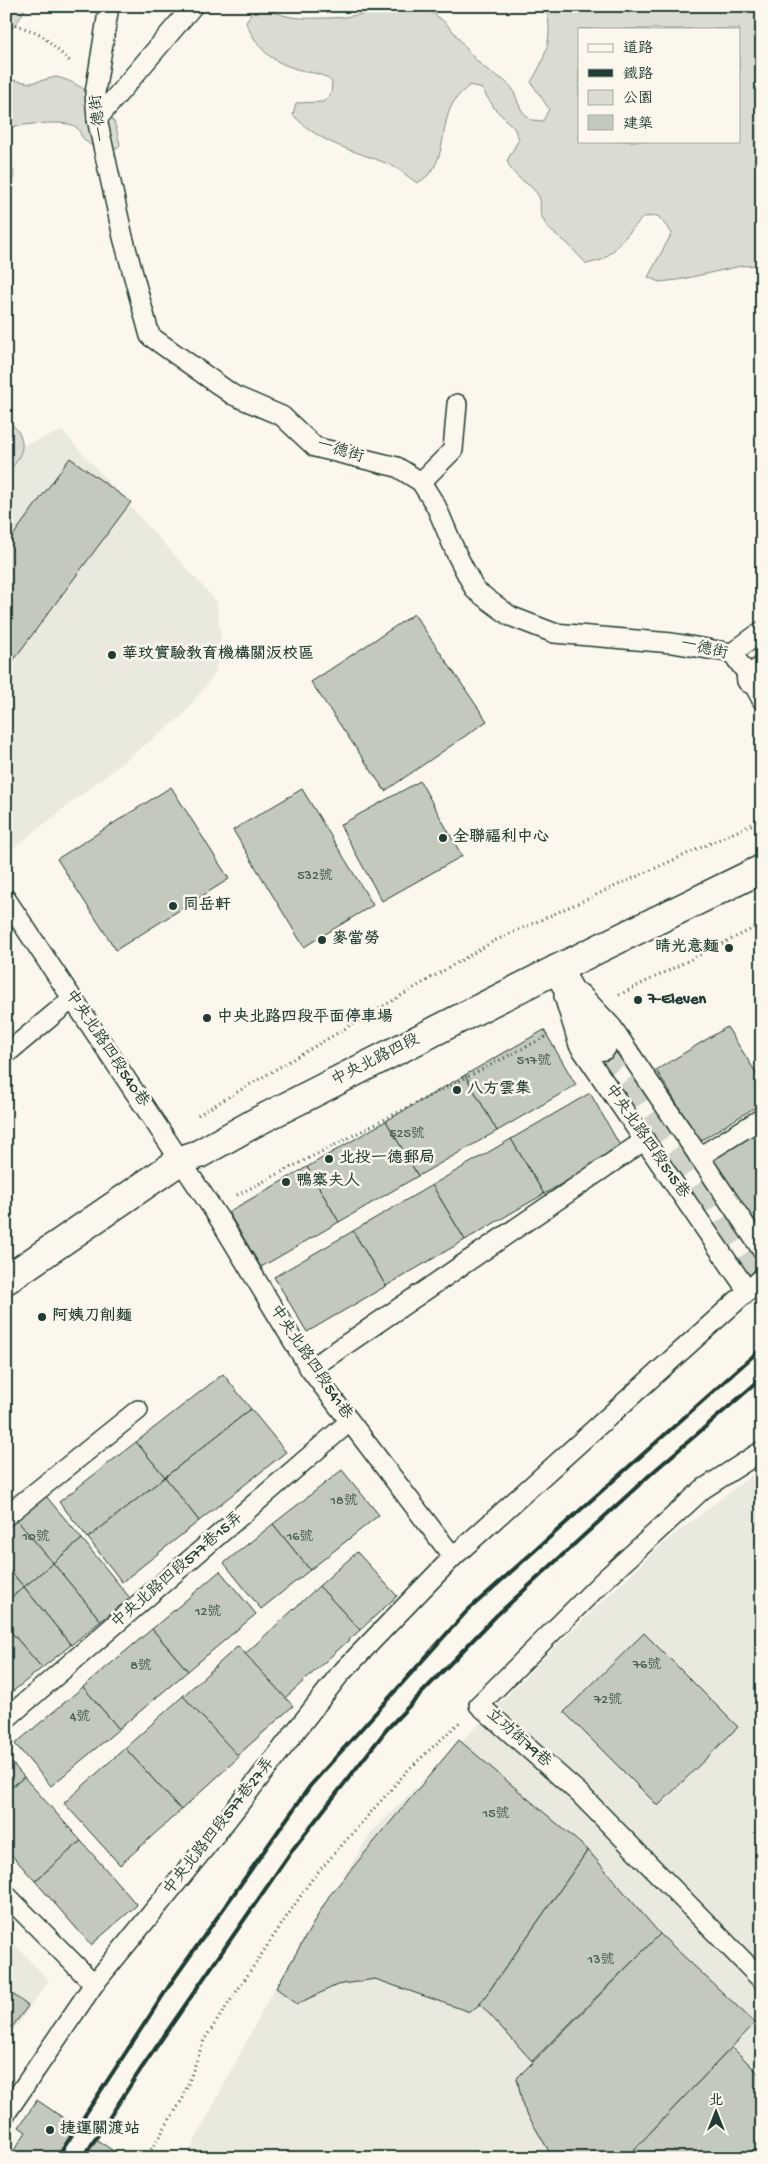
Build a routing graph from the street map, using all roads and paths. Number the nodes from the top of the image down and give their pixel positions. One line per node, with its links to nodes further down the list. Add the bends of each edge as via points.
1 (108, 6): 4 (lane, 一德街)
2 (193, 6): 5 (lane)
3 (6, 21): 4 (path, via 40,34 70,61)
4 (95, 93): 5 (lane, 一德街)
5 (97, 119): 7 (lane, 一德街, via 123,237 150,336 233,395 282,416 315,447 397,467)
6 (457, 404): 7 (lane, via 453,450)
7 (421, 482): 9 (lane, 一德街, via 436,506 475,590 510,616 554,633 672,643)
8 (762, 631): 9 (lane)
9 (732, 653): 10 (lane, 一德街)
10 (758, 683)
11 (762, 820): 21 (path, via 494,941)
12 (762, 869): 15 (street, 中央北路四段)
13 (6, 899): 17 (lane, 中央北路四段540巷)
14 (762, 924): 16 (path)
15 (557, 969): 19 (street); 23 (lane, 中央北路四段515巷, via 579,1045); 24 (lane, via 612,1027); 25 (street, 中央北路四段, via 199,1154)
16 (619, 995)
17 (72, 999): 20 (lane); 25 (lane, 中央北路四段540巷)
18 (548, 1036): 26 (path)
19 (602, 1046)
20 (6, 1054)
21 (194, 1118)
22 (762, 1118): 24 (lane)
23 (645, 1140): 30 (lane, 中央北路四段515巷); 31 (lane)
24 (699, 1157): 27 (lane)
25 (181, 1160): 29 (street, 中央北路四段); 31 (lane, 中央北路四段541巷)
26 (229, 1199)
27 (762, 1250)
28 (762, 1278): 30 (lane)
29 (6, 1280)
30 (747, 1290): 36 (lane, 中央北路四段577巷27弄)
31 (310, 1369): 33 (lane, 中央北路四段541巷)
32 (138, 1410): 35 (lane)
33 (349, 1422): 36 (lane, 中央北路四段541巷); 38 (lane, 中央北路四段577巷15弄)
34 (762, 1450): 37 (lane, 立功街79巷, via 702,1489 603,1580)
35 (6, 1516)
36 (453, 1557): 41 (lane, 中央北路四段577巷27弄, via 340,1674)
37 (479, 1705): 40 (lane, 立功街79巷, via 579,1793); 43 (path, via 409,1769 312,1879 204,2040 183,2098)
38 (6, 1719)
39 (6, 1895): 41 (lane)
40 (762, 1980)
41 (94, 1984): 42 (lane, 中央北路四段577巷27弄)
42 (6, 2113)
43 (146, 2158)

